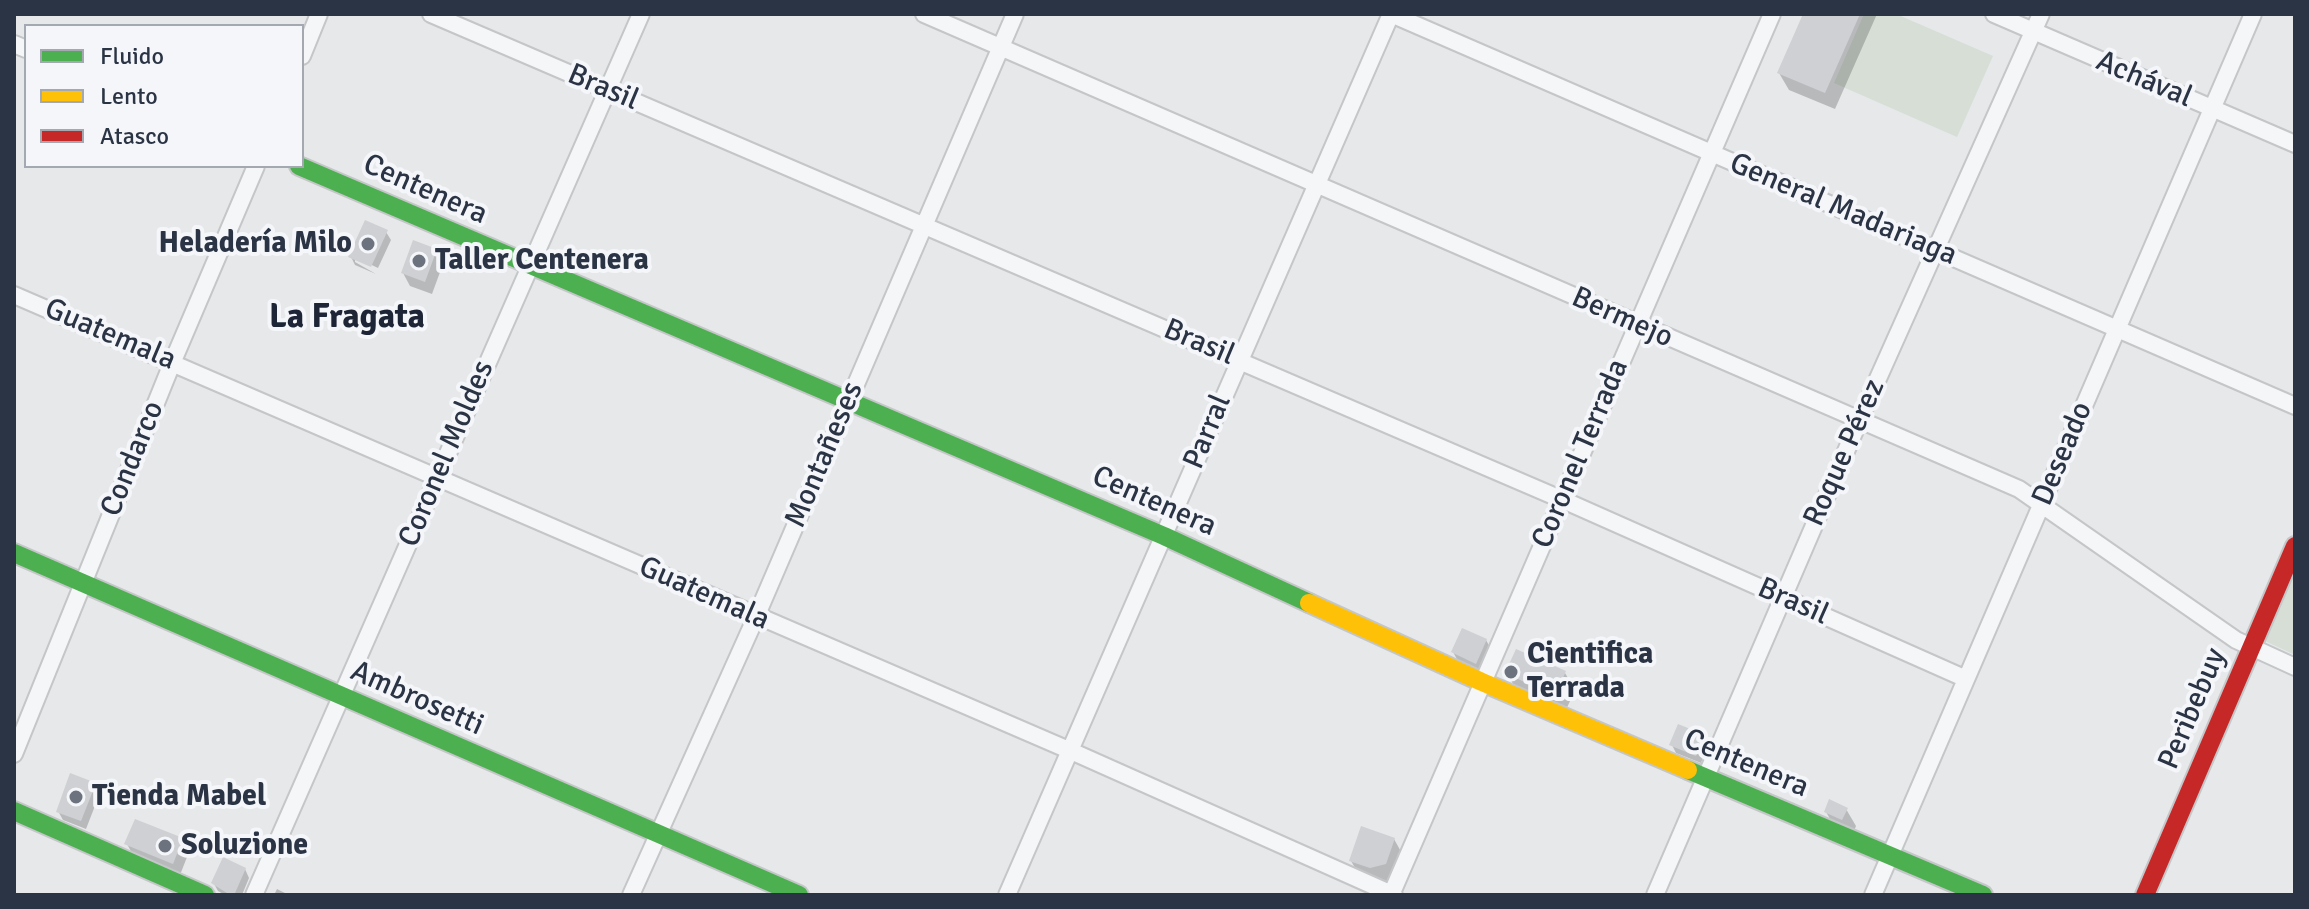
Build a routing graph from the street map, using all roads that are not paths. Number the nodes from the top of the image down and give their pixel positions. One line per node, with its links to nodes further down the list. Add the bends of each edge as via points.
1 (319, 14): 13 (street)
2 (431, 14): 14 (street, Brasil)
3 (641, 14): 14 (street, Coronel Moldes)
4 (924, 14): 12 (street, Bermejo)
5 (1015, 14): 12 (street, Montañeses)
6 (1391, 14): 17 (street, General Madariaga); 20 (street, Parral)
7 (1772, 14): 17 (street, Coronel Terrada)
8 (1994, 14): 11 (street, Achával)
9 (2041, 14): 11 (street, Roque Pérez)
10 (2253, 14): 15 (street, Deseado)
11 (2033, 32): 15 (street, Achával); 22 (street, Roque Pérez)
12 (1002, 47): 20 (street, Bermejo); 21 (street, Montañeses)
13 (304, 51)
14 (608, 90): 21 (street, Brasil); 23 (street, Coronel Moldes)
15 (2212, 109): 16 (street, Achával); 26 (street, Deseado)
16 (2295, 144)
17 (1713, 154): 22 (street, General Madariaga); 25 (street, Coronel Terrada)
18 (255, 168): 27 (street, Condarco)
19 (304, 168): 23 (street, Centenera)
20 (1317, 183): 25 (street, Bermejo); 28 (street, Parral)
21 (925, 225): 28 (street, Brasil); 29 (street, Montañeses)
22 (1935, 249): 26 (street, General Madariaga); 31 (street, Roque Pérez)
23 (528, 266): 29 (street, Centenera); 32 (street, Coronel Moldes)
24 (14, 295): 27 (street, Guatemala)
25 (1636, 325): 31 (street, Bermejo); 33 (street, Coronel Terrada)
26 (2118, 328): 30 (street, General Madariaga); 34 (street, Deseado)
27 (173, 361): 32 (street, Guatemala); 38 (street, Condarco)
28 (1239, 361): 33 (street, Brasil); 35 (street, Parral)
29 (848, 402): 35 (street, Centenera); 40 (street, Montañeses)
30 (2295, 406)
31 (1859, 421): 34 (street, Bermejo); 39 (street, Roque Pérez)
32 (438, 477): 40 (street, Guatemala); 45 (street, Coronel Moldes)
33 (1563, 500): 39 (street, Brasil); 44 (street, Coronel Terrada)
34 (2042, 503): 41 (street, Bermejo); 43 (street, Deseado)
35 (1164, 536): 44 (street, Centenera); 46 (street, Parral)
36 (2295, 546): 41 (street, Peribebuy)
37 (14, 553): 38 (street, Ambrosetti)
38 (84, 583): 45 (street, Ambrosetti); 47 (street, Condarco)
39 (1782, 598): 43 (street, Brasil); 48 (street, Roque Pérez)
40 (756, 617): 46 (street, Guatemala); 50 (street, Montañeses)
41 (2249, 647): 42 (street, Bermejo); 61 (street, Peribebuy)
42 (2295, 667)
43 (1964, 678): 51 (street, Deseado)
44 (1482, 682): 48 (street, Centenera); 57 (street, Coronel Terrada)
45 (341, 697): 50 (street, Ambrosetti); 53 (street, Coronel Moldes)
46 (1071, 751): 56 (street, Parral); 57 (street, Guatemala)
47 (14, 754)
48 (1706, 777): 51 (street, Centenera); 58 (street, Roque Pérez)
49 (14, 811): 52 (street)
50 (657, 835): 54 (street, Montañeses); 55 (street, Ambrosetti)
51 (1890, 855): 59 (street, Deseado); 60 (street, Centenera)
52 (205, 895)
53 (254, 895)
54 (631, 895)
55 (799, 895)
56 (1007, 895)
57 (1392, 895)
58 (1655, 895)
59 (1873, 895)
60 (1983, 895)
61 (2145, 895)

